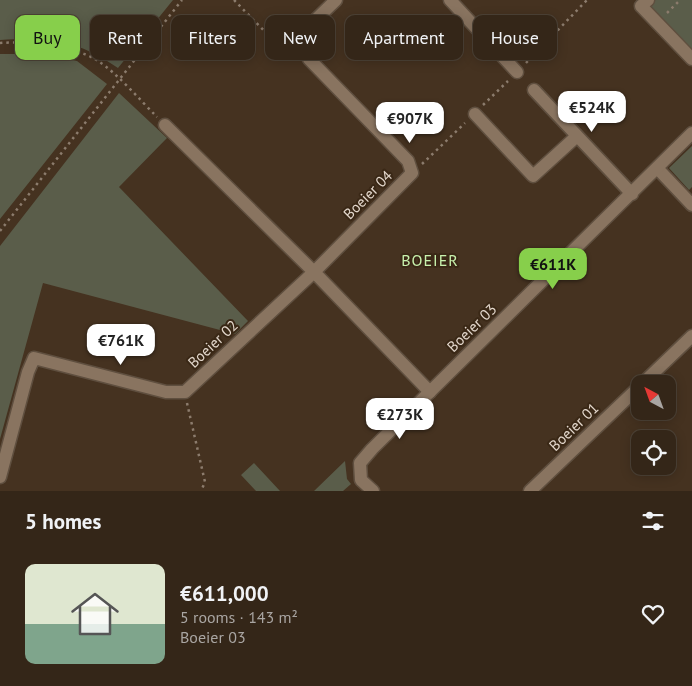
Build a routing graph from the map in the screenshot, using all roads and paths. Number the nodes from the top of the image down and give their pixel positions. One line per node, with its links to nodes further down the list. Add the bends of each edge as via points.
1 (182, 0): 15 (path)
2 (234, 0): 10 (path)
3 (336, 0): 8 (street)
4 (450, 0): 14 (street)
5 (587, 0): 14 (path)
6 (680, 0): 9 (path)
7 (641, 2): 9 (street)
8 (320, 15)
9 (657, 23): 12 (street)
10 (265, 32)
11 (0, 43): 15 (path, via 18,42 78,52 97,60)
12 (692, 59)
13 (310, 60): 22 (street, Boeier 04, via 408,161)
14 (517, 72): 17 (path)
15 (119, 80): 18 (path); 25 (path)
16 (534, 90): 20 (street)
17 (475, 114): 20 (street, via 533,176); 22 (path)
18 (165, 125): 26 (street)
19 (692, 133): 21 (street)
20 (577, 136): 23 (street)
21 (658, 169): 23 (street, Boeier 03); 24 (street)
22 (412, 173): 26 (street, Boeier 04)
23 (632, 194): 30 (street, Boeier 03)
24 (692, 205)
25 (0, 231)
26 (314, 272): 29 (street, Boeier 02); 30 (street)
27 (692, 336): 28 (street, Boeier 01)
28 (651, 375)
29 (185, 392): 32 (street, via 166,392 34,358); 33 (path, via 205,482)
30 (430, 392): 34 (street, Boeier 03, via 360,463 362,480)
31 (631, 395): 35 (street, Boeier 01)
32 (0, 477)
33 (201, 491)
34 (373, 491)
35 (530, 491)

